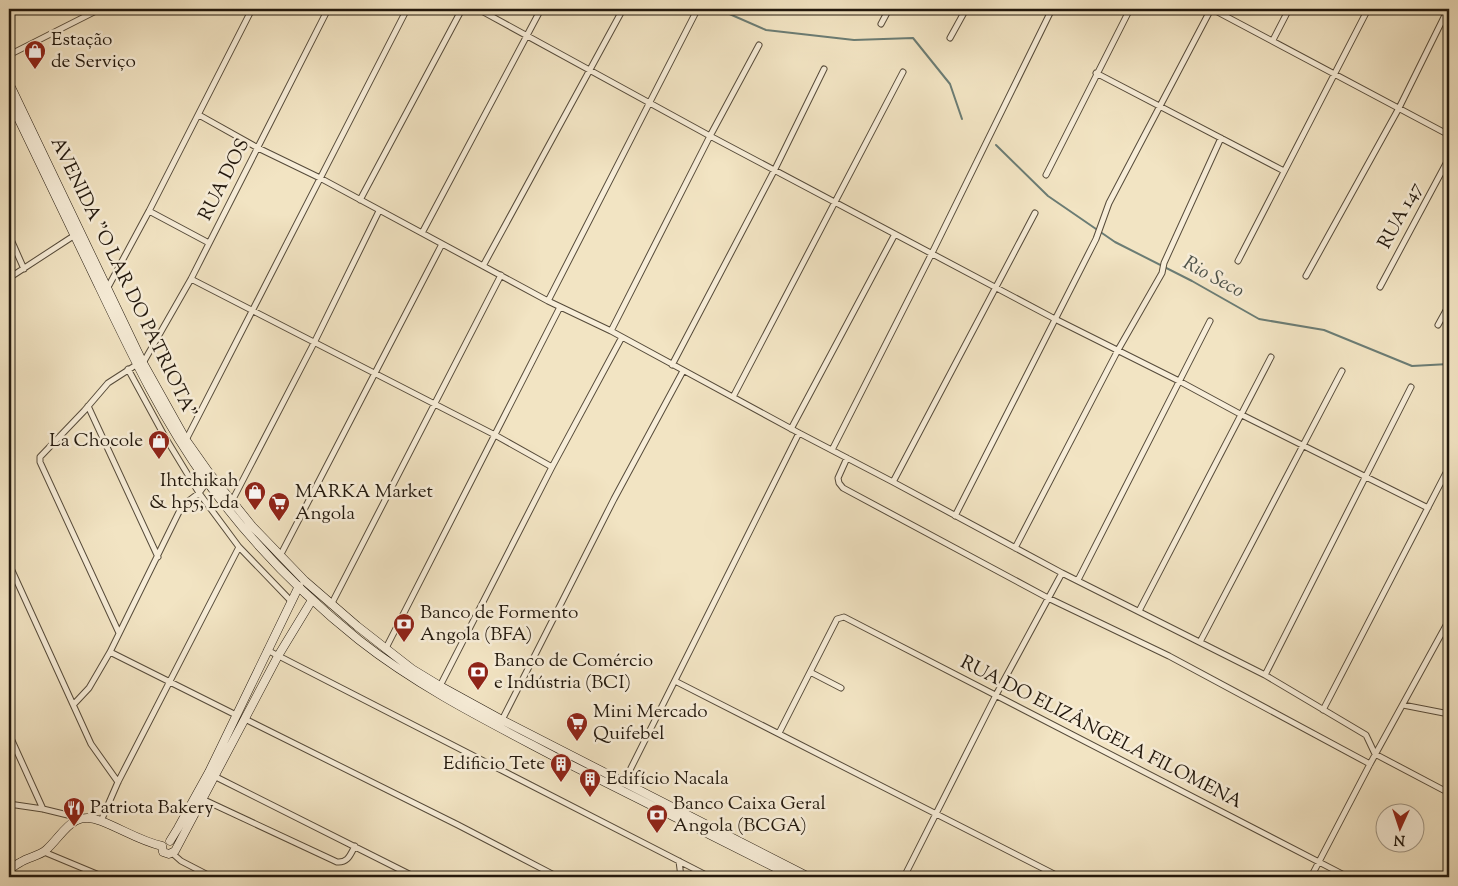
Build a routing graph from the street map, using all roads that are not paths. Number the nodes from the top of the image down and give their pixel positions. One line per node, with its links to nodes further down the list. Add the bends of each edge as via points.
1 (100, 9): 23 (street)
2 (252, 9): 34 (street)
3 (328, 9): 38 (street, RUA DOS)
4 (407, 9): 43 (street)
5 (462, 9): 44 (street)
6 (478, 9): 19 (street)
7 (541, 9): 19 (street)
8 (623, 9): 25 (street)
9 (889, 9): 18 (street)
10 (966, 9): 20 (street)
11 (1052, 9): 55 (street)
12 (1130, 9): 27 (street)
13 (1211, 9): 21 (street); 32 (street)
14 (1289, 9): 21 (street)
15 (1368, 9): 28 (street)
16 (1448, 9): 33 (street)
17 (696, 12): 31 (street)
18 (881, 24)
19 (527, 34): 25 (street); 49 (street)
20 (950, 38)
21 (1273, 40): 28 (street)
22 (759, 45): 36 (street)
23 (9, 55)
24 (824, 69): 40 (street)
25 (590, 70): 31 (street); 57 (street)
26 (904, 72): 45 (street)
27 (1096, 73): 32 (street); 42 (street)
28 (1335, 73): 33 (street); 41 (street)
29 (9, 83): 65 (main road, AVENIDA "O LAR DO PATRIOTA")
30 (9, 99): 52 (main road, AVENIDA "O LAR DO PATRIOTA")
31 (650, 102): 36 (street); 66 (street)
32 (1159, 106): 37 (street); 70 (street)
33 (1399, 108): 35 (street); 60 (street)
34 (199, 115): 38 (street); 47 (street)
35 (1449, 135)
36 (710, 136): 40 (street); 73 (street)
37 (1221, 138): 41 (street); 76 (street, via 1162,273)
38 (258, 148): 43 (street); 53 (street, RUA DOS)
39 (1449, 158): 64 (street, RUA 147)
40 (774, 169): 45 (street); 79 (street)
41 (1284, 171): 56 (street)
42 (1046, 175)
43 (320, 178): 44 (street); 69 (street)
44 (360, 200): 46 (street)
45 (835, 201): 50 (street); 86 (street)
46 (379, 211): 49 (street); 75 (street)
47 (149, 212): 53 (street); 65 (street)
48 (1035, 213): 63 (street)
49 (422, 233): 54 (street)
50 (895, 234): 55 (street); 90 (street)
51 (9, 235): 58 (street)
52 (75, 236): 58 (street); 78 (main road, AVENIDA "O LAR DO PATRIOTA")
53 (209, 243): 62 (street, RUA DOS)
54 (442, 244): 57 (street); 83 (street)
55 (932, 253): 63 (street); 95 (street)
56 (1238, 261)
57 (483, 266): 59 (street)
58 (24, 269): 61 (street)
59 (500, 275): 66 (street); 87 (street)
60 (1306, 276)
61 (9, 278)
62 (191, 279): 69 (street); 78 (street, RUA DOS)
63 (996, 287): 70 (street); 101 (street)
64 (1380, 287)
65 (108, 289): 78 (main road, AVENIDA "O LAR DO PATRIOTA")
66 (548, 301): 68 (street)
67 (1449, 305): 72 (street)
68 (560, 307): 73 (street); 92 (street)
69 (252, 311): 75 (street); 93 (street)
70 (1055, 319): 76 (street); 105 (street)
71 (1210, 320): 84 (street)
72 (1438, 325)
73 (611, 331): 74 (street)
74 (622, 337): 79 (street); 98 (street)
75 (314, 343): 83 (street); 103 (street)
76 (1118, 350): 84 (street); 107 (street)
77 (1271, 356): 89 (street)
78 (140, 364): 80 (street); 93 (main road, AVENIDA "O LAR DO PATRIOTA"); 100 (main road, AVENIDA "O LAR DO PATRIOTA", via 171,426)
79 (672, 365): 82 (street)
80 (128, 369): 88 (street, via 108,383); 102 (street)
81 (1342, 370): 94 (street)
82 (683, 371): 86 (street); 139 (street)
83 (373, 374): 87 (street); 108 (street)
84 (1179, 381): 89 (street); 112 (street)
85 (1411, 387): 99 (street)
86 (733, 397): 90 (street)
87 (434, 404): 92 (street); 117 (street)
88 (88, 406): 109 (street); 120 (street, via 41,455 40,460)
89 (1240, 414): 94 (street); 118 (street)
90 (791, 429): 91 (street)
91 (798, 433): 95 (street); 128 (street)
92 (495, 436): 98 (street); 122 (street)
93 (186, 440): 103 (main road, AVENIDA "O LAR DO PATRIOTA")
94 (1303, 446): 99 (street); 121 (street)
95 (832, 450): 96 (street)
96 (846, 458): 101 (street); 114 (street, via 838,478 843,488)
97 (1449, 467): 104 (street)
98 (552, 468): 130 (street)
99 (1365, 477): 104 (street); 127 (street)
100 (207, 482): 102 (street); 113 (main road, AVENIDA "O LAR DO PATRIOTA", via 237,520)
101 (894, 482): 105 (street)
102 (199, 493): 106 (street); 109 (street, via 183,506)
103 (232, 501): 108 (main road, AVENIDA "O LAR DO PATRIOTA")
104 (1428, 508): 135 (street)
105 (955, 516): 107 (street)
106 (239, 547): 116 (street); 129 (street)
107 (1015, 548): 111 (street)
108 (280, 556): 117 (main road, AVENIDA "O LAR DO PATRIOTA")
109 (158, 557): 120 (street)
110 (9, 564): 133 (street)
111 (1062, 573): 112 (street); 114 (street)
112 (1078, 580): 118 (street)
113 (299, 586): 115 (main road, AVENIDA "O LAR DO PATRIOTA"); 116 (main road)
114 (1048, 598): 132 (street); 143 (street, via 1169,656)
115 (312, 600): 125 (main road); 168 (main road, AVENIDA "O LAR DO PATRIOTA", via 361,641 459,707)
116 (292, 601): 123 (main road)
117 (331, 605): 122 (main road, AVENIDA "O LAR DO PATRIOTA")
118 (1139, 611): 121 (street)
119 (1449, 620): 134 (street)
120 (119, 633): 124 (street)
121 (1200, 642): 127 (street)
122 (386, 648): 130 (main road, AVENIDA "O LAR DO PATRIOTA")
123 (267, 650): 125 (street); 137 (main road)
124 (110, 652): 129 (street); 133 (street, via 89,688)
125 (278, 656): 138 (main road); 159 (street)
126 (810, 672): 131 (street); 132 (street, RUA DO ELIZÂNGELA FILOMENA, via 840,617 844,616); 140 (street)
127 (1265, 676): 135 (street)
128 (675, 681): 140 (street); 146 (street)
129 (170, 683): 137 (street); 145 (street)
130 (440, 686): 139 (main road, AVENIDA "O LAR DO PATRIOTA")
131 (841, 688)
132 (996, 695): 151 (street); 160 (street, RUA DO ELIZÂNGELA FILOMENA)
133 (74, 704): 145 (street, via 91,744)
134 (1403, 705): 136 (street); 142 (street)
135 (1324, 710): 142 (street, via 1366,735)
136 (1449, 714)
137 (236, 715): 154 (main road, via 198,794)
138 (245, 719): 144 (main road); 165 (street)
139 (502, 720): 146 (main road, AVENIDA "O LAR DO PATRIOTA")
140 (779, 733): 151 (street)
141 (9, 734): 150 (street)
142 (1376, 754): 143 (street); 147 (street)
143 (1370, 764): 160 (street)
144 (214, 776): 148 (main road); 156 (street)
145 (118, 782): 153 (street)
146 (624, 782): 169 (main road, AVENIDA "O LAR DO PATRIOTA")
147 (1449, 793)
148 (202, 799): 156 (street, via 336,862 343,863 348,859); 157 (main road)
149 (9, 804): 150 (street)
150 (43, 809): 152 (street)
151 (936, 814): 170 (street); 171 (street)
152 (81, 818): 153 (main road); 158 (main road, via 70,824)
153 (101, 821): 155 (main road)
154 (170, 841): 155 (main road); 157 (main road)
155 (162, 846): 157 (main road, via 163,852 169,854)
156 (355, 846): 162 (street)
157 (174, 851): 164 (street, via 181,861)
158 (44, 852): 161 (main road); 163 (street)
159 (679, 861): 166 (street); 167 (street)
160 (1319, 862): 172 (street); 173 (street, RUA DO ELIZÂNGELA FILOMENA)
161 (9, 870)
162 (413, 876)
163 (104, 877)
164 (212, 877)
165 (558, 877)
166 (681, 877)
167 (710, 877)
168 (794, 877)
169 (810, 877)
170 (904, 877)
171 (1060, 877)
172 (1311, 877)
173 (1348, 877)

